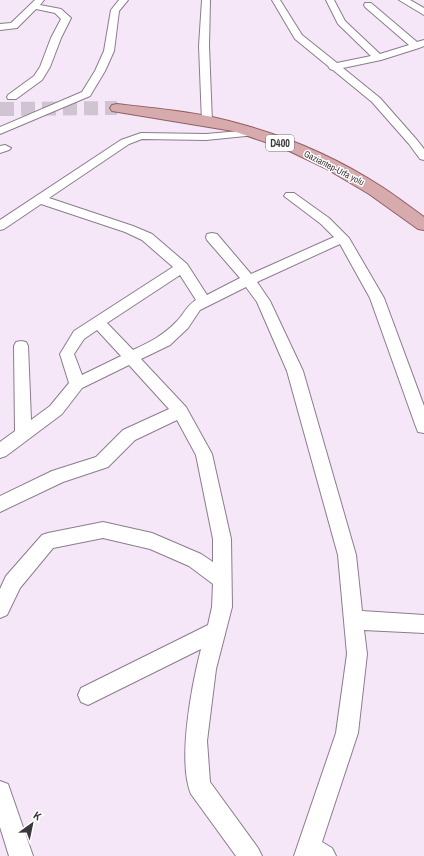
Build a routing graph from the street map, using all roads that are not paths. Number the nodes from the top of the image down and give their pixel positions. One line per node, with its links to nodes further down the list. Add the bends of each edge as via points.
1 (124, 0): 16 (street, via 115,10 108,51 86,94)
2 (206, 0): 15 (street, via 204,46)
3 (276, 0): 12 (street, via 298,37)
4 (330, 0): 11 (street, via 341,22)
5 (403, 0): 8 (street)
6 (37, 3): 9 (street, via 14,26); 13 (street, via 66,18 38,78)
7 (368, 6): 10 (street)
8 (424, 12)
9 (0, 27)
10 (420, 45): 11 (street)
11 (378, 58): 12 (street)
12 (333, 66): 18 (street, via 376,100)
13 (12, 97)
14 (117, 108): 15 (main road, Gaziantep-Urfa yolu / D400)
15 (207, 122): 17 (main road, Gaziantep-Urfa yolu / D400, via 236,127)
16 (0, 131)
17 (252, 133): 20 (street, via 206,137 141,136 125,142); 21 (main road, Gaziantep-Urfa yolu / D400, via 331,164 375,190)
18 (424, 157)
19 (290, 196): 24 (street, via 325,221)
20 (39, 199): 22 (street); 25 (street, via 147,237)
21 (424, 225)
22 (0, 226)
23 (212, 236): 26 (street)
24 (343, 238): 26 (street); 33 (street, via 377,298)
25 (182, 267): 27 (street); 28 (street)
26 (250, 280): 27 (street); 39 (street, via 263,301 295,371 348,554)
27 (204, 302): 30 (street, via 195,307 183,324 165,341)
28 (98, 322): 30 (street); 31 (street, via 79,336 67,354)
29 (22, 346): 34 (street)
30 (132, 358): 31 (street); 32 (street)
31 (77, 384): 34 (street, via 56,410)
32 (180, 411): 36 (street, via 129,435 102,462 58,476); 37 (street, via 204,454 222,539)
33 (424, 427)
34 (23, 433): 35 (street)
35 (0, 451)
36 (0, 504)
37 (222, 580): 38 (street, via 195,560 152,541 103,530 48,541 13,582); 41 (street, via 222,607)
38 (0, 609)
39 (354, 620): 40 (street); 44 (street, via 357,654 347,733)
40 (424, 624)
41 (216, 631): 42 (street); 46 (street, via 206,669 196,741 199,786)
42 (88, 695)
43 (0, 792): 45 (street)
44 (313, 853)
45 (21, 856)
46 (250, 856)

